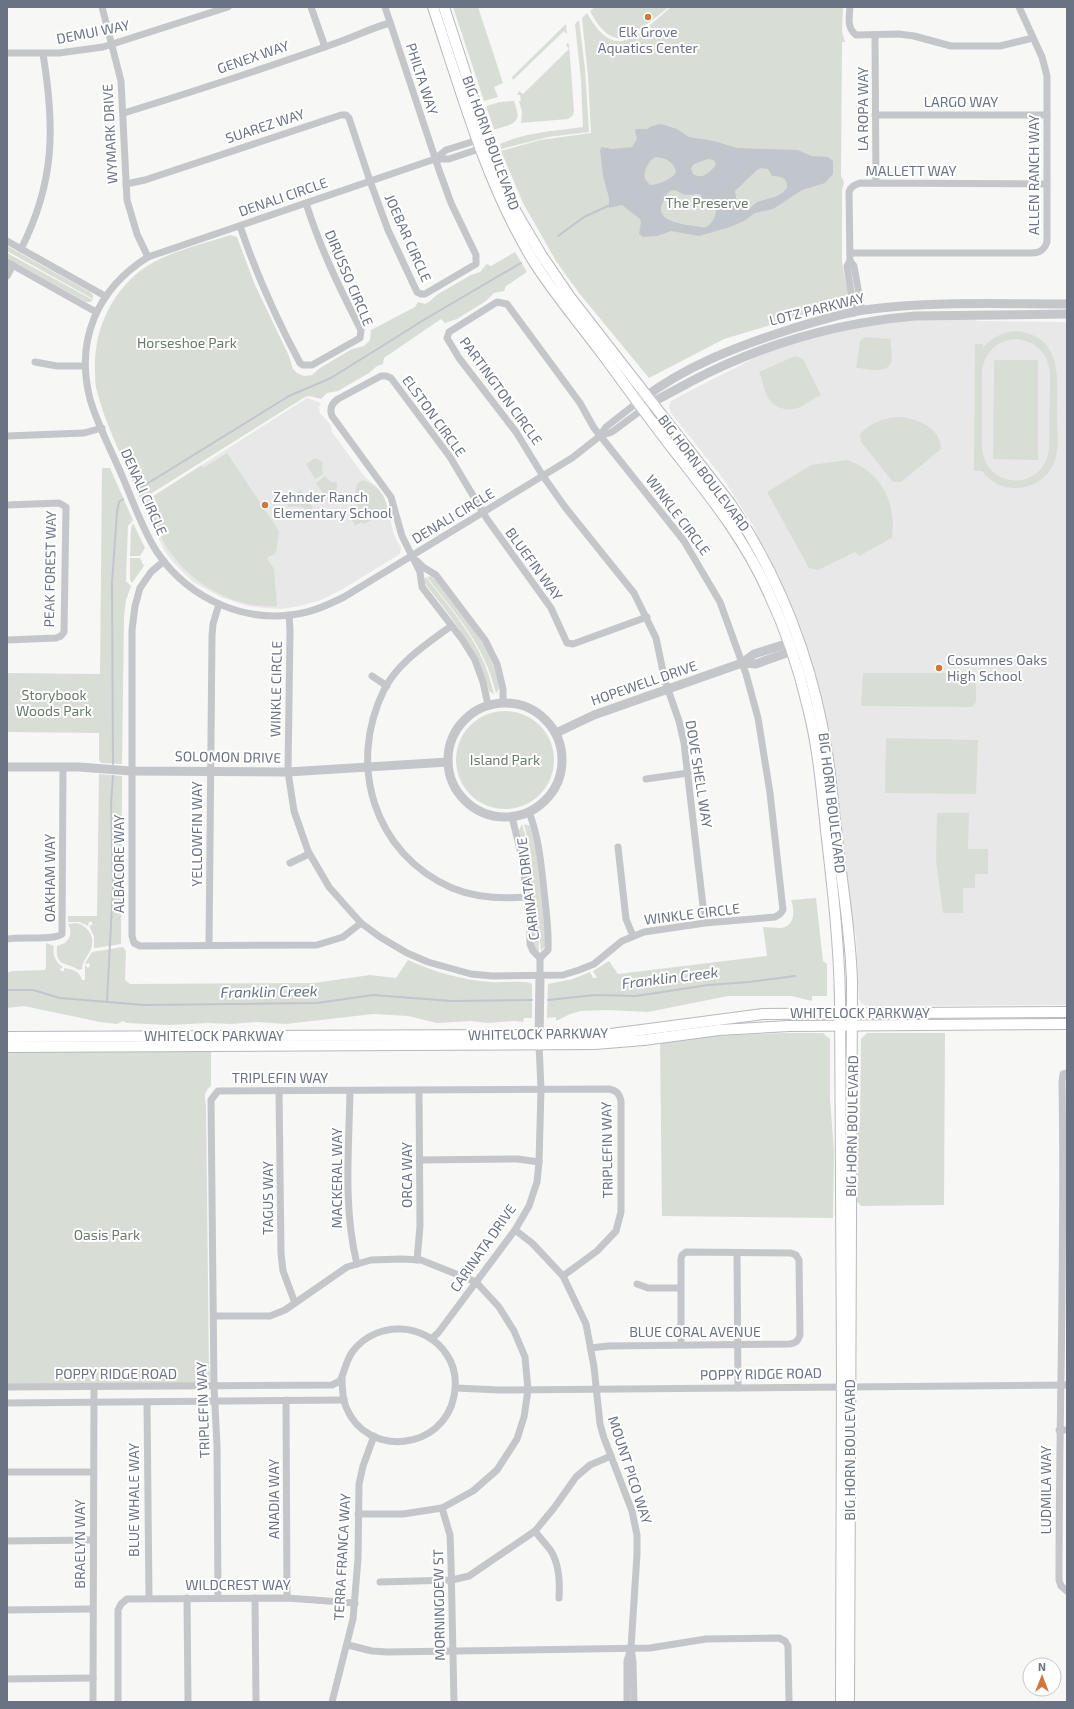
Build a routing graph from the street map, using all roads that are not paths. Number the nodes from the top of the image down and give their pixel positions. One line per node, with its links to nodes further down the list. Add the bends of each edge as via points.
1 (102, 7): 12 (street, WYMARK DRIVE)
2 (228, 7): 12 (street, DEMUI WAY)
3 (311, 7): 13 (street)
4 (385, 7): 9 (street, PHILTA WAY)
5 (433, 7): 19 (main road, BIG HORN BOULEVARD)
6 (444, 7): 19 (main road, BIG HORN BOULEVARD)
7 (850, 7): 10 (street, via 851,31 856,35)
8 (1019, 7): 11 (street, ALLEN RANCH WAY)
9 (390, 23): 13 (street, GENEX WAY); 20 (street, PHILTA WAY)
10 (875, 35): 11 (street, via 914,36 951,46 1000,46); 17 (street, LA ROPA WAY)
11 (1033, 38): 18 (street, ALLEN RANCH WAY, via 1042,56 1047,76)
12 (112, 45): 15 (street, DEMUI WAY); 16 (street, WYMARK DRIVE, via 121,81)
13 (325, 47): 16 (street, GENEX WAY)
14 (7, 53): 15 (street, DEMUI WAY)
15 (43, 54): 28 (street, via 49,93 50,164 39,208)
16 (124, 113): 23 (street, WYMARK DRIVE)
17 (875, 115): 18 (street, LARGO WAY); 22 (street, LA ROPA WAY)
18 (1047, 115): 24 (street, ALLEN RANCH WAY)
19 (484, 143): 20 (street, DENALI CIRCLE, via 449,160); 40 (main road, BIG HORN BOULEVARD, via 516,212 542,256 570,297); 41 (main road, BIG HORN BOULEVARD, via 504,206 534,261)
20 (435, 159): 21 (street, DENALI CIRCLE); 21 (street, JOEBAR CIRCLE, via 477,259 476,264 425,294 417,292 388,230)
21 (370, 182): 23 (street, SUAREZ WAY, via 349,118 341,115); 25 (street, DENALI CIRCLE)
22 (876, 183): 24 (street, MALLETT WAY); 29 (street, MALLETT WAY, via 860,183 851,188)
23 (126, 184): 30 (street, WYMARK DRIVE, via 130,216)
24 (1047, 184): 29 (street, ALLEN RANCH WAY, via 1047,242 1045,248 1038,252)
25 (306, 203): 26 (street, DENALI CIRCLE); 26 (street, DIRUSSO CIRCLE, via 316,235 361,330 360,338 312,365 303,365 300,362 282,328 259,279)
26 (240, 226): 30 (street, DENALI CIRCLE)
27 (7, 241): 28 (street)
28 (22, 249): 33 (street)
29 (850, 253): 36 (street, MALLETT WAY, via 850,261 854,266)
30 (148, 257): 33 (street, DENALI CIRCLE, via 121,278)
31 (10, 264): 32 (street); 35 (street)
32 (7, 276)
33 (105, 296): 35 (street, DENALI CIRCLE)
34 (1067, 304): 36 (street, LOTZ PARKWAY, via 915,305)
35 (96, 312): 39 (street, DENALI CIRCLE)
36 (858, 312): 40 (street, LOTZ PARKWAY, via 809,323 730,350 703,362)
37 (1067, 314): 40 (street, LOTZ PARKWAY, via 915,316 836,327 758,351)
38 (35, 362): 39 (street, via 57,366)
39 (84, 366): 42 (street, DENALI CIRCLE, via 91,401)
40 (649, 399): 41 (street, LOTZ PARKWAY); 87 (main road, BIG HORN BOULEVARD, via 748,530 795,629 818,705 828,754 850,942)
41 (640, 405): 44 (street, DENALI CIRCLE, via 606,427); 55 (main road, BIG HORN BOULEVARD, via 738,536 764,582)
42 (102, 428): 43 (street, via 84,433); 49 (street, DENALI CIRCLE, via 152,543)
43 (7, 436)
44 (600, 436): 45 (street, DENALI CIRCLE); 45 (street, PARTINGTON CIRCLE, via 580,403 507,304 497,302 449,332 447,338 460,358 516,432); 56 (street, WINKLE CIRCLE, via 697,561 726,614)
45 (543, 476): 47 (street, DENALI CIRCLE); 52 (street, DOVE SHELL WAY, via 634,593)
46 (7, 505): 54 (street, PEAK FOREST WAY, via 59,503 66,507 66,515 64,632 56,638)
47 (482, 513): 48 (street, DENALI CIRCLE); 48 (street, ELSTON CIRCLE, via 450,457 391,378 381,376 333,402 332,416 391,497 402,536); 52 (street, BLUEFIN WAY, via 551,608 567,643 574,644)
48 (413, 557): 51 (street, DENALI CIRCLE, via 331,603 309,612); 53 (street, ELSTON CIRCLE, via 420,572 422,587); 60 (street, via 436,575 485,640 497,664 503,689)
49 (164, 561): 50 (street, DENALI CIRCLE, via 187,586); 67 (street, ALBACORE WAY, via 151,572 140,588 134,606)
50 (219, 604): 51 (street, DENALI CIRCLE, via 257,615); 68 (street, YELLOWFIN WAY, via 212,636)
51 (289, 615): 69 (street, WINKLE CIRCLE)
52 (646, 617): 59 (street, DOVE SHELL WAY, via 656,638)
53 (451, 626): 58 (street, via 402,666); 61 (street, ELSTON CIRCLE, via 475,660)
54 (7, 640)
55 (791, 647): 56 (street, HOPEWELL DRIVE, via 754,654); 86 (main road, BIG HORN BOULEVARD, via 809,709 817,754 835,913)
56 (742, 663): 59 (street, HOPEWELL DRIVE); 78 (street, WINKLE CIRCLE, via 763,742 783,910 775,917)
57 (372, 676): 58 (street)
58 (387, 686): 66 (street, via 372,719)
59 (669, 689): 62 (street, HOPEWELL DRIVE, via 594,715); 70 (street, DOVE SHELL WAY, via 679,721)
60 (502, 702): 61 (street); 62 (street, via 518,704 536,712)
61 (488, 705): 63 (street, via 476,710 458,726 451,743)
62 (556, 733): 72 (street, via 562,755 558,780 547,799)
63 (448, 762): 66 (street, SOLOMON DRIVE); 73 (street, via 454,785 468,804 492,815)
64 (7, 766): 65 (street, SOLOMON DRIVE)
65 (63, 767): 67 (street, SOLOMON DRIVE); 81 (street, OAKHAM WAY, via 62,934 53,938)
66 (367, 768): 69 (street, SOLOMON DRIVE); 77 (street, via 376,809 390,837 405,856 429,876 453,888 485,897)
67 (131, 771): 68 (street, SOLOMON DRIVE); 82 (street, ALBACORE WAY, via 134,943 140,946)
68 (210, 771): 69 (street, SOLOMON DRIVE); 82 (street, YELLOWFIN WAY)
69 (288, 772): 75 (street, WINKLE CIRCLE, via 294,811)
70 (688, 773): 71 (street); 78 (street, DOVE SHELL WAY)
71 (646, 779)
72 (529, 812): 73 (street); 83 (street, CARINATA DRIVE, via 540,856 549,932 548,950)
73 (512, 817): 77 (street, CARINATA DRIVE, via 522,858)
74 (618, 847): 80 (street, via 626,919)
75 (309, 854): 76 (street); 79 (street, WINKLE CIRCLE, via 329,887)
76 (290, 863)
77 (526, 897): 83 (street, CARINATA DRIVE, via 530,944)
78 (706, 923): 80 (street, WINKLE CIRCLE, via 650,930)
79 (361, 924): 82 (street, ALBACORE WAY, via 343,937 317,945); 84 (street, WINKLE CIRCLE, via 407,953 451,970 493,976)
80 (633, 936): 84 (street, WINKLE CIRCLE, via 622,941 594,964 563,975)
81 (7, 939)
82 (209, 945)
83 (540, 958): 84 (street)
84 (540, 976): 94 (street)
85 (1067, 1012): 87 (main road, WHITELOCK PARKWAY)
86 (840, 1013): 87 (main road, WHITELOCK PARKWAY); 91 (main road, BIG HORN BOULEVARD); 94 (main road, WHITELOCK PARKWAY, via 763,1014 611,1034)
87 (853, 1013): 92 (main road, BIG HORN BOULEVARD)
88 (1067, 1020): 89 (main road)
89 (1039, 1024): 90 (main road, WHITELOCK PARKWAY); 92 (main road, WHITELOCK PARKWAY)
90 (1067, 1024)
91 (841, 1025): 92 (main road, WHITELOCK PARKWAY); 94 (main road, WHITELOCK PARKWAY, via 719,1030 595,1044); 121 (main road, BIG HORN BOULEVARD)
92 (853, 1025): 121 (main road, BIG HORN BOULEVARD)
93 (7, 1037): 94 (main road, WHITELOCK PARKWAY)
94 (539, 1040): 95 (main road, WHITELOCK PARKWAY); 97 (street, CARINATA DRIVE)
95 (7, 1047)
96 (1067, 1073): 101 (street, LUDMILA WAY, via 1064,1074 1062,1082)
97 (541, 1089): 100 (street, TRIPLEFIN WAY); 103 (street, CARINATA DRIVE); 109 (street, TRIPLEFIN WAY, via 609,1089 616,1091 621,1101 621,1212 616,1231 597,1251)
98 (279, 1091): 99 (street, TRIPLEFIN WAY); 113 (street, TAGUS WAY, via 281,1253 283,1271); 114 (street, TRIPLEFIN WAY, via 218,1091 211,1100)
99 (350, 1091): 100 (street, TRIPLEFIN WAY); 108 (street, MACKERAL WAY, via 348,1207 351,1241)
100 (419, 1091): 102 (street, ORCA WAY)
101 (1065, 1146): 104 (street, LUDMILA WAY)
102 (420, 1160): 103 (street, via 518,1159); 107 (street, ORCA WAY)
103 (539, 1162): 105 (street, CARINATA DRIVE, via 537,1182 529,1206)
104 (1065, 1212): 122 (street, LUDMILA WAY)
105 (515, 1230): 109 (street, MOUNT PICO WAY, via 532,1242); 110 (street, CARINATA DRIVE)
106 (737, 1253): 112 (street, via 686,1252 681,1259); 117 (street); 117 (street, BLUE CORAL AVENUE, via 796,1255 799,1260 800,1335 795,1344)
107 (417, 1260): 108 (street, via 372,1260); 110 (street)
108 (357, 1264): 113 (street, via 347,1267)
109 (563, 1276): 118 (street, MOUNT PICO WAY, via 586,1324)
110 (476, 1282): 115 (street, CARINATA DRIVE); 128 (street, via 499,1307 514,1330 525,1357)
111 (638, 1284): 112 (street, via 648,1288)
112 (681, 1288): 116 (street)
113 (295, 1303): 114 (street, via 270,1316)
114 (214, 1316): 120 (street, TRIPLEFIN WAY)
115 (431, 1339): 119 (street, via 421,1333 404,1329 376,1333 361,1342 353,1351); 125 (street, via 443,1350 451,1363)
116 (682, 1345): 117 (street, BLUE CORAL AVENUE); 118 (street, BLUE CORAL AVENUE)
117 (738, 1345): 126 (street)
118 (591, 1348): 127 (street, MOUNT PICO WAY)
119 (342, 1377): 120 (street, POPPY RIDGE ROAD, via 332,1385); 130 (street)
120 (214, 1386): 124 (street, POPPY RIDGE ROAD); 131 (street, TRIPLEFIN WAY)
121 (846, 1386): 122 (street, POPPY RIDGE ROAD); 126 (street, POPPY RIDGE ROAD); 172 (main road, BIG HORN BOULEVARD); 173 (main road, BIG HORN BOULEVARD)
122 (1064, 1386): 135 (street, LUDMILA WAY)
123 (7, 1387): 124 (street, POPPY RIDGE ROAD)
124 (94, 1387): 134 (street, BRAELYN WAY)
125 (456, 1388): 128 (street, POPPY RIDGE ROAD); 137 (street, via 453,1403 446,1417 423,1437 393,1442)
126 (738, 1388): 127 (street, POPPY RIDGE ROAD)
127 (597, 1389): 128 (street, POPPY RIDGE ROAD); 138 (street, MOUNT PICO WAY, via 600,1424)
128 (528, 1390): 141 (street, via 524,1417 517,1439 497,1470 473,1492)
129 (286, 1400): 130 (street, POPPY RIDGE ROAD); 131 (street, POPPY RIDGE ROAD); 153 (street, ANADIA WAY)
130 (344, 1400): 137 (street, via 354,1420)
131 (214, 1401): 132 (street, POPPY RIDGE ROAD); 151 (street, TRIPLEFIN WAY, via 217,1445)
132 (147, 1402): 134 (street, POPPY RIDGE ROAD); 149 (street, BLUE WHALE WAY)
133 (7, 1403): 134 (street, POPPY RIDGE ROAD)
134 (93, 1403): 140 (street, BRAELYN WAY)
135 (1059, 1430): 136 (street); 148 (street, LUDMILA WAY, via 1059,1580)
136 (1067, 1430)
137 (374, 1436): 142 (street, TERRA FRANCA WAY, via 360,1475)
138 (611, 1456): 143 (street, via 590,1465 576,1477); 159 (street, MOUNT PICO WAY, via 632,1511 637,1535 638,1554)
139 (7, 1472): 140 (street)
140 (93, 1472): 144 (street, BRAELYN WAY)
141 (442, 1508): 142 (street, via 403,1514); 146 (street, MORNINGDEW ST, via 450,1535)
142 (358, 1514): 155 (street, TERRA FRANCA WAY)
143 (535, 1531): 146 (street, via 469,1576); 154 (street, via 551,1552 558,1574)
144 (93, 1540): 145 (street); 156 (street, BRAELYN WAY)
145 (7, 1541)
146 (452, 1580): 147 (street); 160 (street, MORNINGDEW ST)
147 (380, 1582)
148 (1067, 1591)
149 (149, 1598): 150 (street, WILDCREST WAY); 164 (street, WILDCREST WAY, via 129,1598 122,1602 118,1610)
150 (187, 1598): 151 (street, WILDCREST WAY); 165 (street)
151 (218, 1598): 152 (street, WILDCREST WAY)
152 (256, 1598): 153 (street, WILDCREST WAY); 166 (street)
153 (287, 1598): 155 (street, WILDCREST WAY)
154 (558, 1598)
155 (355, 1603): 158 (street, TERRA FRANCA WAY)
156 (93, 1609): 157 (street); 161 (street, BRAELYN WAY)
157 (7, 1610)
158 (348, 1645): 160 (street, via 382,1652); 167 (street, TERRA FRANCA WAY)
159 (630, 1648): 160 (street); 169 (street, MOUNT PICO WAY, via 627,1661); 170 (street, MOUNT PICO WAY); 171 (street, via 663,1647 706,1638 781,1638 788,1646)
160 (453, 1651): 168 (street, MORNINGDEW ST)
161 (93, 1678): 162 (street); 163 (street, BRAELYN WAY)
162 (7, 1679)
163 (93, 1702)
164 (118, 1702)
165 (188, 1702)
166 (256, 1702)
167 (332, 1702)
168 (454, 1702)
169 (627, 1702)
170 (634, 1702)
171 (789, 1702)
172 (841, 1702)
173 (849, 1702)

